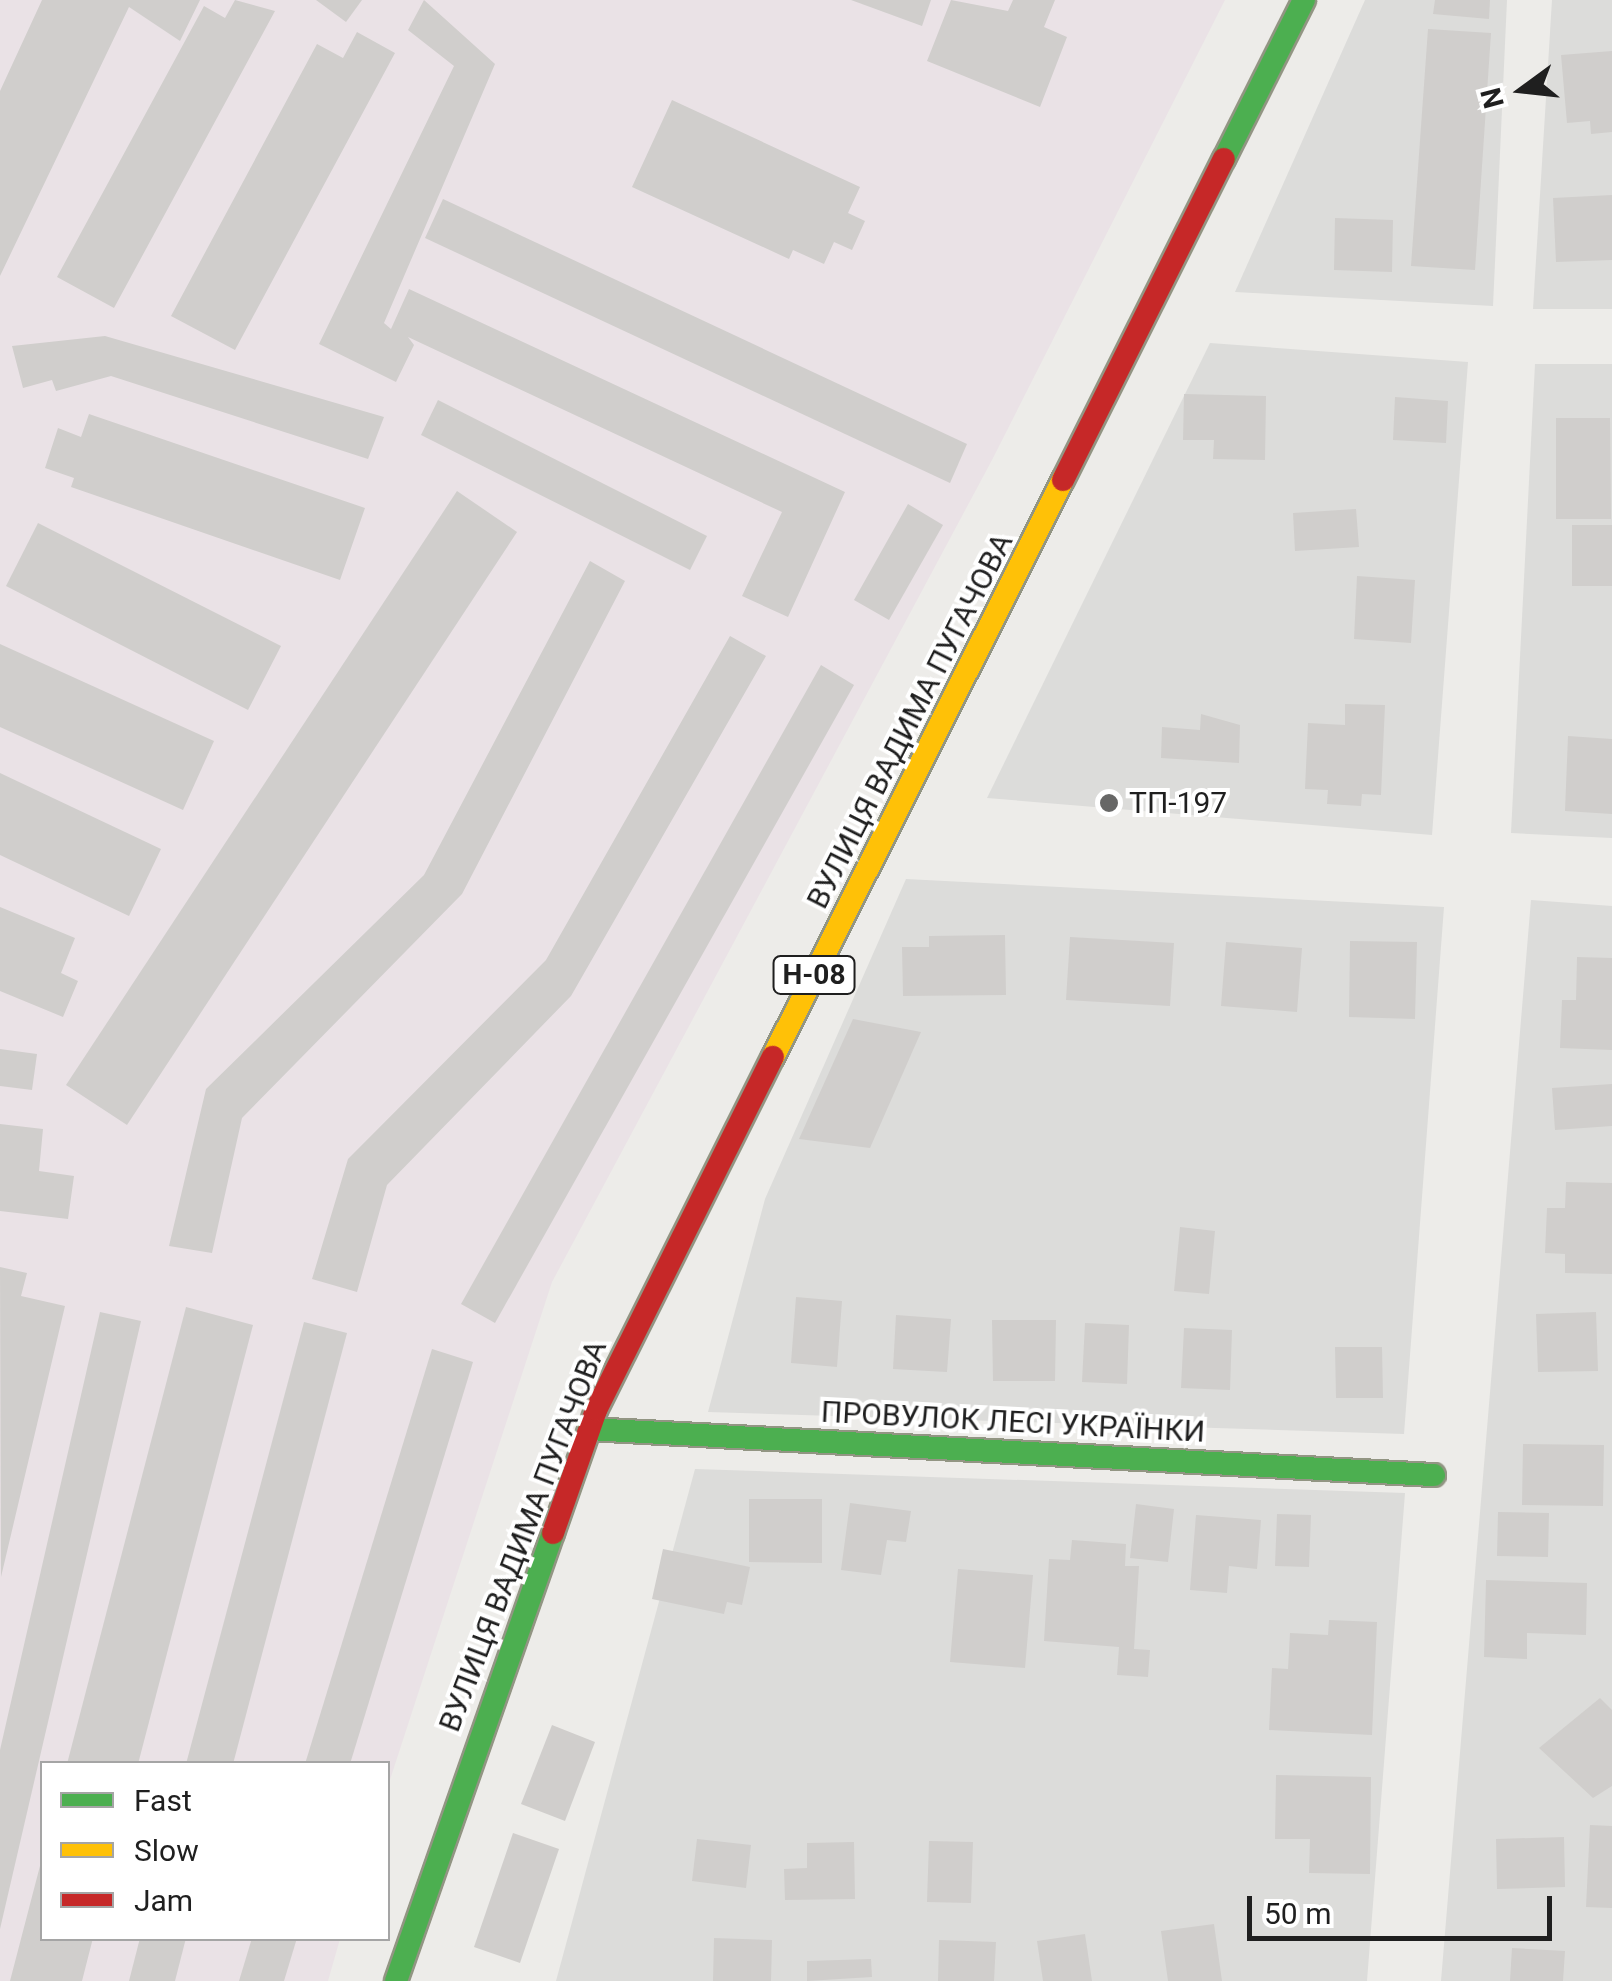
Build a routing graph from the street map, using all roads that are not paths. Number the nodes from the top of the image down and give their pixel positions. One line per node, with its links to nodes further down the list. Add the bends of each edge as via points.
1 (1304, 0): 2 (main road, ВУЛИЦЯ ВАДИМА ПУГАЧОВА / Н-08)
2 (589, 1429): 3 (main road, ПРОВУЛОК ЛЕСІ УКРАЇНКИ); 4 (main road, ВУЛИЦЯ ВАДИМА ПУГАЧОВА / Н-08)
3 (1434, 1475)
4 (396, 1981)

